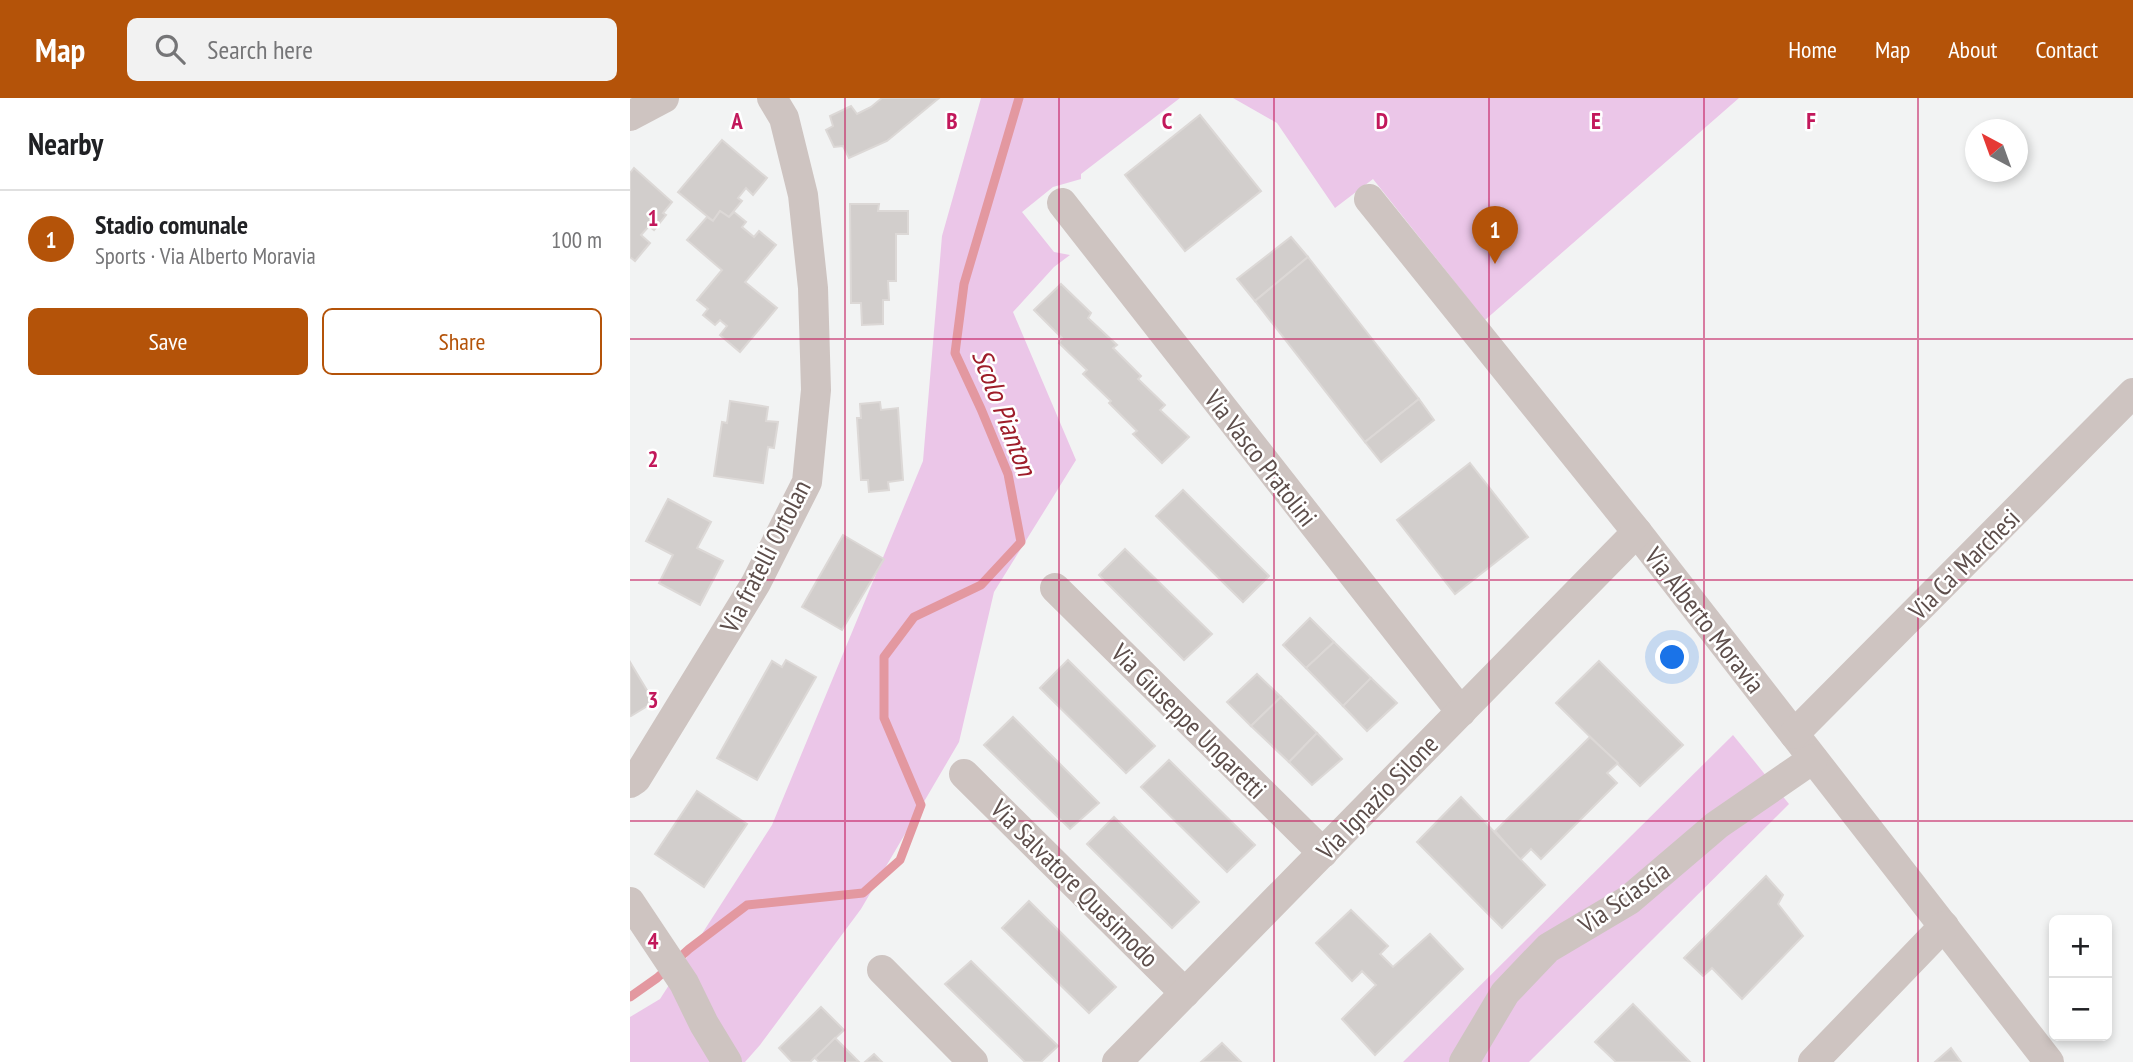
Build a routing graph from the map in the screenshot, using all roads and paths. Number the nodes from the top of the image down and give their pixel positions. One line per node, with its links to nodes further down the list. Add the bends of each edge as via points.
1 (664, 98): 3 (street)
2 (772, 98): 13 (street, Via fratelli Ortolan, via 784,118 803,195 813,288 816,390 807,482 756,583)
3 (630, 116)
4 (1369, 199): 7 (street, Via Alberto Moravia)
5 (1062, 203): 9 (street, Via Vasco Pratolini)
6 (2133, 393): 10 (street, Via Ca' Marchesi)
7 (1637, 532): 9 (street, Via Ignazio Silone); 10 (street, Via Alberto Moravia)
8 (1055, 588): 14 (street, Via Giuseppe Ungaretti)
9 (1461, 712): 14 (street, Via Ignazio Silone)
10 (1794, 734): 11 (street, Via Alberto Moravia)
11 (1813, 759): 16 (street, Via Alberto Moravia); 23 (street, Via Sciascia, via 1717,825 1629,900 1548,948 1505,993)
12 (964, 774): 18 (street, Via Salvatore Quasimodo)
13 (630, 783)
14 (1323, 853): 18 (street, Via Ignazio Silone)
15 (630, 902): 20 (street, via 684,983)
16 (1944, 926): 19 (street, Via Alberto Moravia); 24 (street)
17 (882, 970): 21 (street)
18 (1185, 992): 22 (street, Via Ignazio Silone)
19 (2042, 1054)
20 (727, 1062)
21 (973, 1062)
22 (1117, 1062)
23 (1464, 1062)
24 (1813, 1062)

